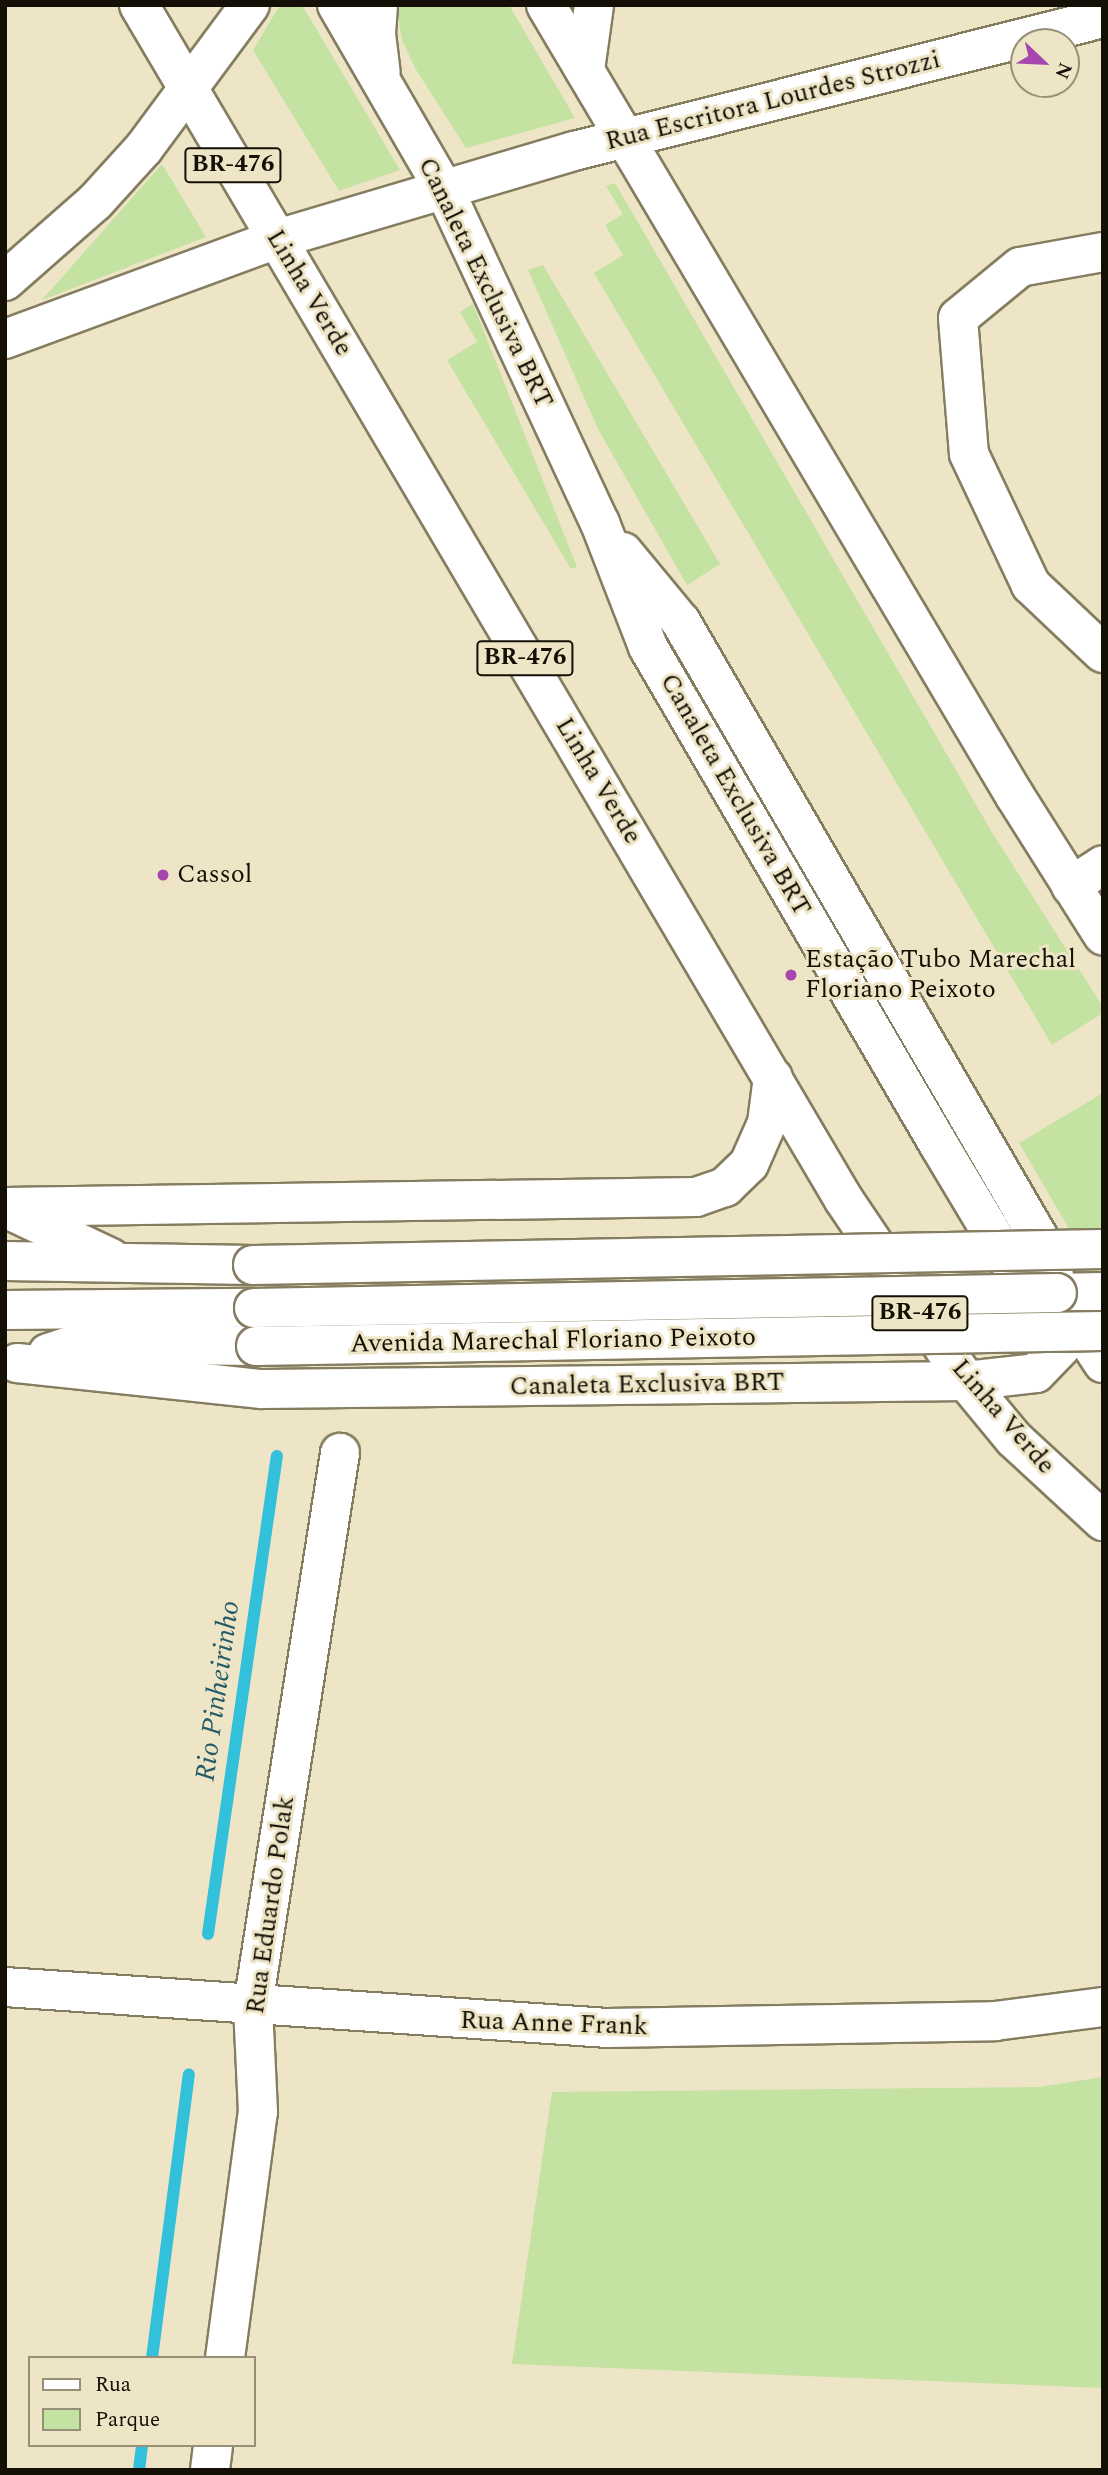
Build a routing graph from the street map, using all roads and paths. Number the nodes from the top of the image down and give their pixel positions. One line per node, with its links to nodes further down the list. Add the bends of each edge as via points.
1 (139, 5): 10 (main road, Linha Verde / BR-476)
2 (250, 5): 10 (main road)
3 (337, 5): 9 (main road, Canaleta Exclusiva BRT)
4 (378, 5): 9 (main road, Canaleta Exclusiva BRT, via 376,34)
5 (546, 5): 8 (main road)
6 (594, 5): 8 (main road)
7 (1103, 18): 11 (main road, Rua Escritora Lourdes Strozzi)
8 (585, 71): 11 (main road)
9 (383, 84): 12 (main road, Canaleta Exclusiva BRT)
10 (190, 90): 13 (main road, Linha Verde / BR-476); 15 (main road, via 95,202)
11 (625, 138): 12 (main road, Rua Escritora Lourdes Strozzi); 19 (main road)
12 (445, 191): 13 (main road, Rua Escritora Lourdes Strozzi); 29 (main road, Canaleta Exclusiva BRT, via 600,523 681,622 1051,1259)
13 (277, 239): 16 (main road, Rua Escritora Lourdes Strozzi); 21 (main road, Linha Verde / BR-476)
14 (1103, 252): 17 (main road, via 1020,267 958,318 969,454 1031,585)
15 (5, 281)
16 (5, 339)
17 (1103, 653)
18 (1103, 865): 19 (main road)
19 (1071, 886): 20 (main road)
20 (1103, 935)
21 (773, 1077): 22 (main road, via 767,1123 750,1164 725,1187 696,1197); 36 (main road, Linha Verde / BR-476, via 844,1199)
22 (5, 1208): 25 (main road)
23 (1103, 1249): 25 (main road, bridge)
24 (5, 1261): 25 (main road)
25 (122, 1264)
26 (1103, 1292): 29 (main road)
27 (254, 1308): 28 (main road); 29 (main road, bridge); 32 (main road)
28 (5, 1310)
29 (1077, 1314): 32 (main road, Avenida Marechal Floriano Peixoto, bridge, via 256,1346); 34 (main road, Canaleta Exclusiva BRT); 36 (main road, Canaleta Exclusiva BRT, via 1061,1347 1036,1373)
30 (5, 1322): 31 (main road, Canaleta Exclusiva BRT)
31 (76, 1344): 32 (main road, Avenida Marechal Floriano Peixoto); 33 (main road, Avenida Marechal Floriano Peixoto); 35 (main road, Canaleta Exclusiva BRT)
32 (164, 1345)
33 (11, 1363): 35 (main road, Canaleta Exclusiva BRT)
34 (1103, 1363)
35 (191, 1381): 36 (main road, Canaleta Exclusiva BRT, via 262,1389)
36 (966, 1381): 38 (main road, Linha Verde / BR-476, via 1014,1438)
37 (340, 1453): 40 (main road, Rua Eduardo Polak)
38 (1103, 1521)
39 (5, 1987): 40 (main road, Rua Anne Frank)
40 (253, 2005): 41 (main road, Rua Anne Frank, via 512,2025 677,2028 995,2021); 42 (main road, Rua Eduardo Polak, via 258,2112)
41 (1103, 2007)
42 (225, 2356)
43 (213, 2447): 44 (main road)
44 (210, 2470)

